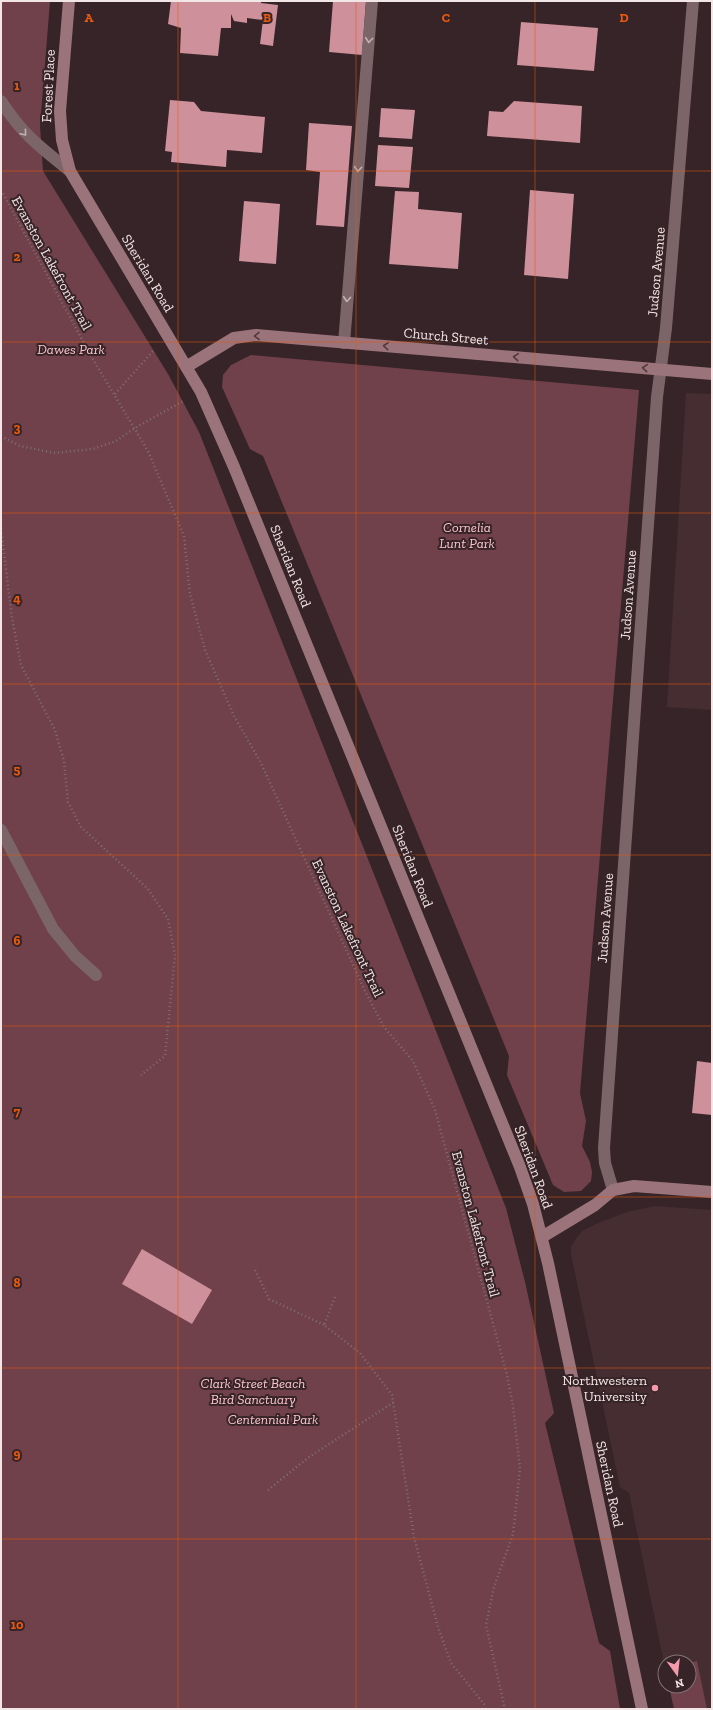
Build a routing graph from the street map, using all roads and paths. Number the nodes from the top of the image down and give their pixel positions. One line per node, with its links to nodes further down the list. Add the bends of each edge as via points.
1 (69, 1): 5 (main road, Forest Place, via 60,111 62,140)
2 (372, 1): 7 (street, one-way to 7)
3 (693, 1): 10 (street, Judson Avenue)
4 (1, 101): 5 (street, Sheridan Road, one-way to 5, via 28,138)
5 (70, 171): 9 (main road, Sheridan Road)
6 (1, 190): 12 (path, Evanston Lakefront Trail)
7 (344, 343): 9 (main road, Church Street, one-way to 9, via 256,335 234,338); 10 (main road, Church Street, one-way to 7)
8 (153, 351): 12 (path)
9 (186, 367): 22 (main road, Sheridan Road, via 201,392 258,525 520,1167)
10 (661, 370): 11 (main road, Church Street); 20 (street, Judson Avenue, via 657,397 604,1148 605,1163)
11 (712, 374)
12 (115, 394): 14 (path, Evanston Lakefront Trail)
13 (183, 401): 14 (path)
14 (135, 428): 15 (path, via 116,441 93,449 55,454 20,446); 29 (path, Evanston Lakefront Trail, via 148,451 184,536 190,594 208,658 384,1027 413,1061 435,1110 506,1375 517,1438 520,1469 513,1534 494,1587 486,1625)
15 (1, 436)
16 (1, 529): 19 (path, via 12,618 22,665 55,730 64,761 68,802 81,827 148,889 168,919 174,956 165,1056)
17 (1, 830): 18 (street, via 53,929)
18 (96, 976)
19 (141, 1076)
20 (613, 1190): 21 (main road, via 634,1186); 22 (main road, via 595,1205)
21 (712, 1192)
22 (542, 1237): 30 (main road, Sheridan Road)
23 (255, 1270): 25 (path, via 269,1299)
24 (335, 1297): 25 (path)
25 (324, 1325): 26 (path, via 360,1353 392,1395)
26 (394, 1402): 27 (path, via 310,1456); 28 (path, via 414,1537 438,1627 451,1663 484,1704)
27 (268, 1490)
28 (485, 1709)
29 (505, 1709)
30 (642, 1709)

